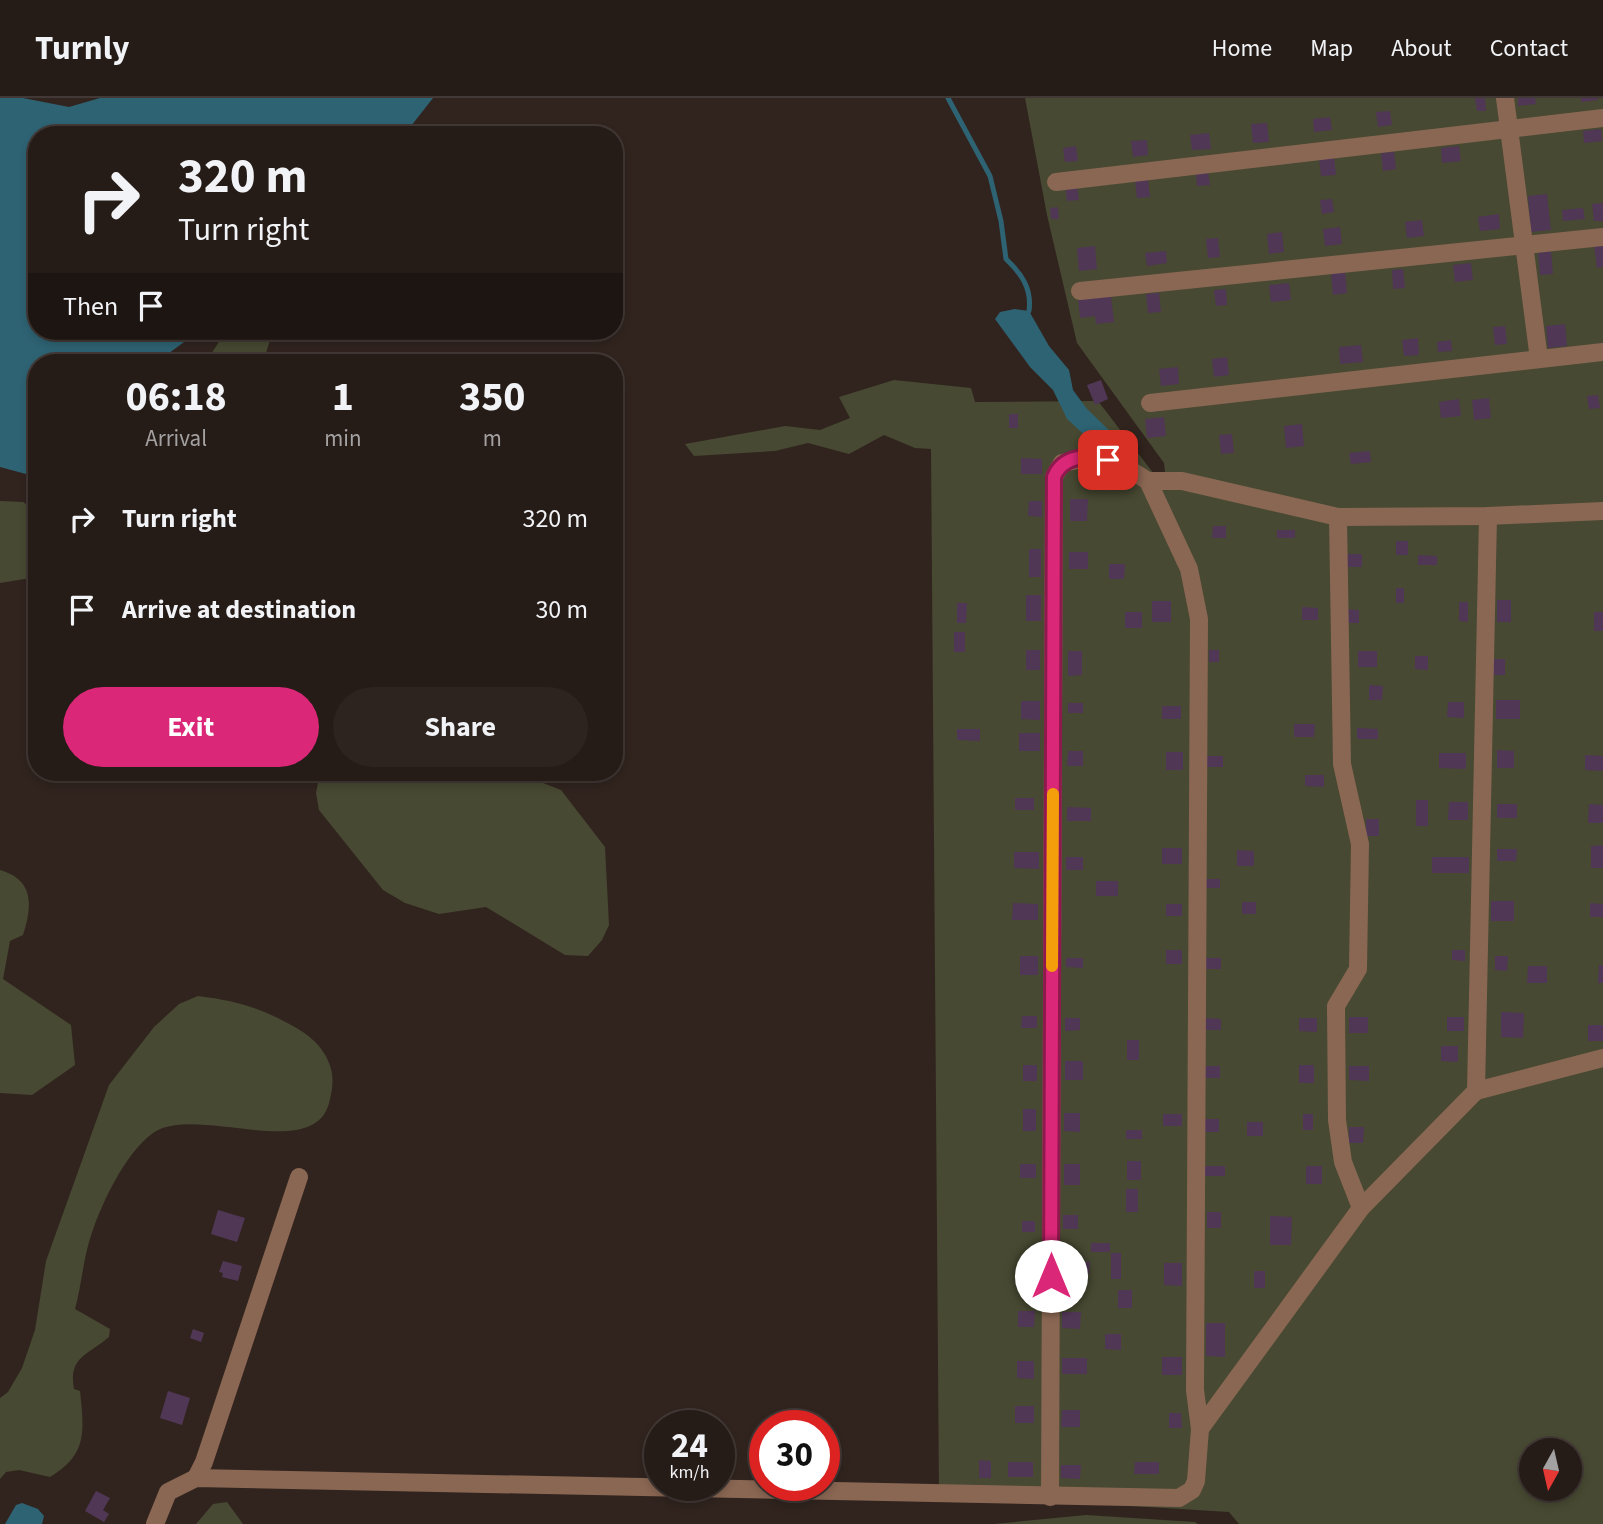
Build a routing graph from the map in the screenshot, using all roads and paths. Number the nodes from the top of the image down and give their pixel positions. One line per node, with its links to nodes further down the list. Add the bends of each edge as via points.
1 (1505, 98): 3 (street)
2 (1603, 118): 3 (street)
3 (1507, 129): 4 (street); 6 (street)
4 (1056, 182)
5 (1603, 237): 6 (street)
6 (1525, 246): 7 (street); 9 (street)
7 (1080, 291)
8 (1603, 352): 9 (street)
9 (1539, 359): 10 (street)
10 (1150, 403)
11 (1148, 481): 14 (street, via 1182,481); 19 (street, via 1189,569 1199,619 1195,1390); 21 (street, via 1121,464 1094,457 1062,463 1054,477)
12 (1603, 511): 13 (street)
13 (1489, 516): 14 (street); 16 (street)
14 (1338, 517): 18 (street, via 1342,764 1360,844 1358,969 1336,1006 1337,1120 1343,1162)
15 (1603, 1058): 16 (street)
16 (1475, 1091): 18 (street)
17 (299, 1177): 20 (street)
18 (1361, 1208): 19 (street)
19 (1200, 1429): 21 (street, via 1196,1481 1186,1495)
20 (196, 1478): 21 (street); 22 (street, via 168,1492)
21 (1050, 1497)
22 (155, 1524)

